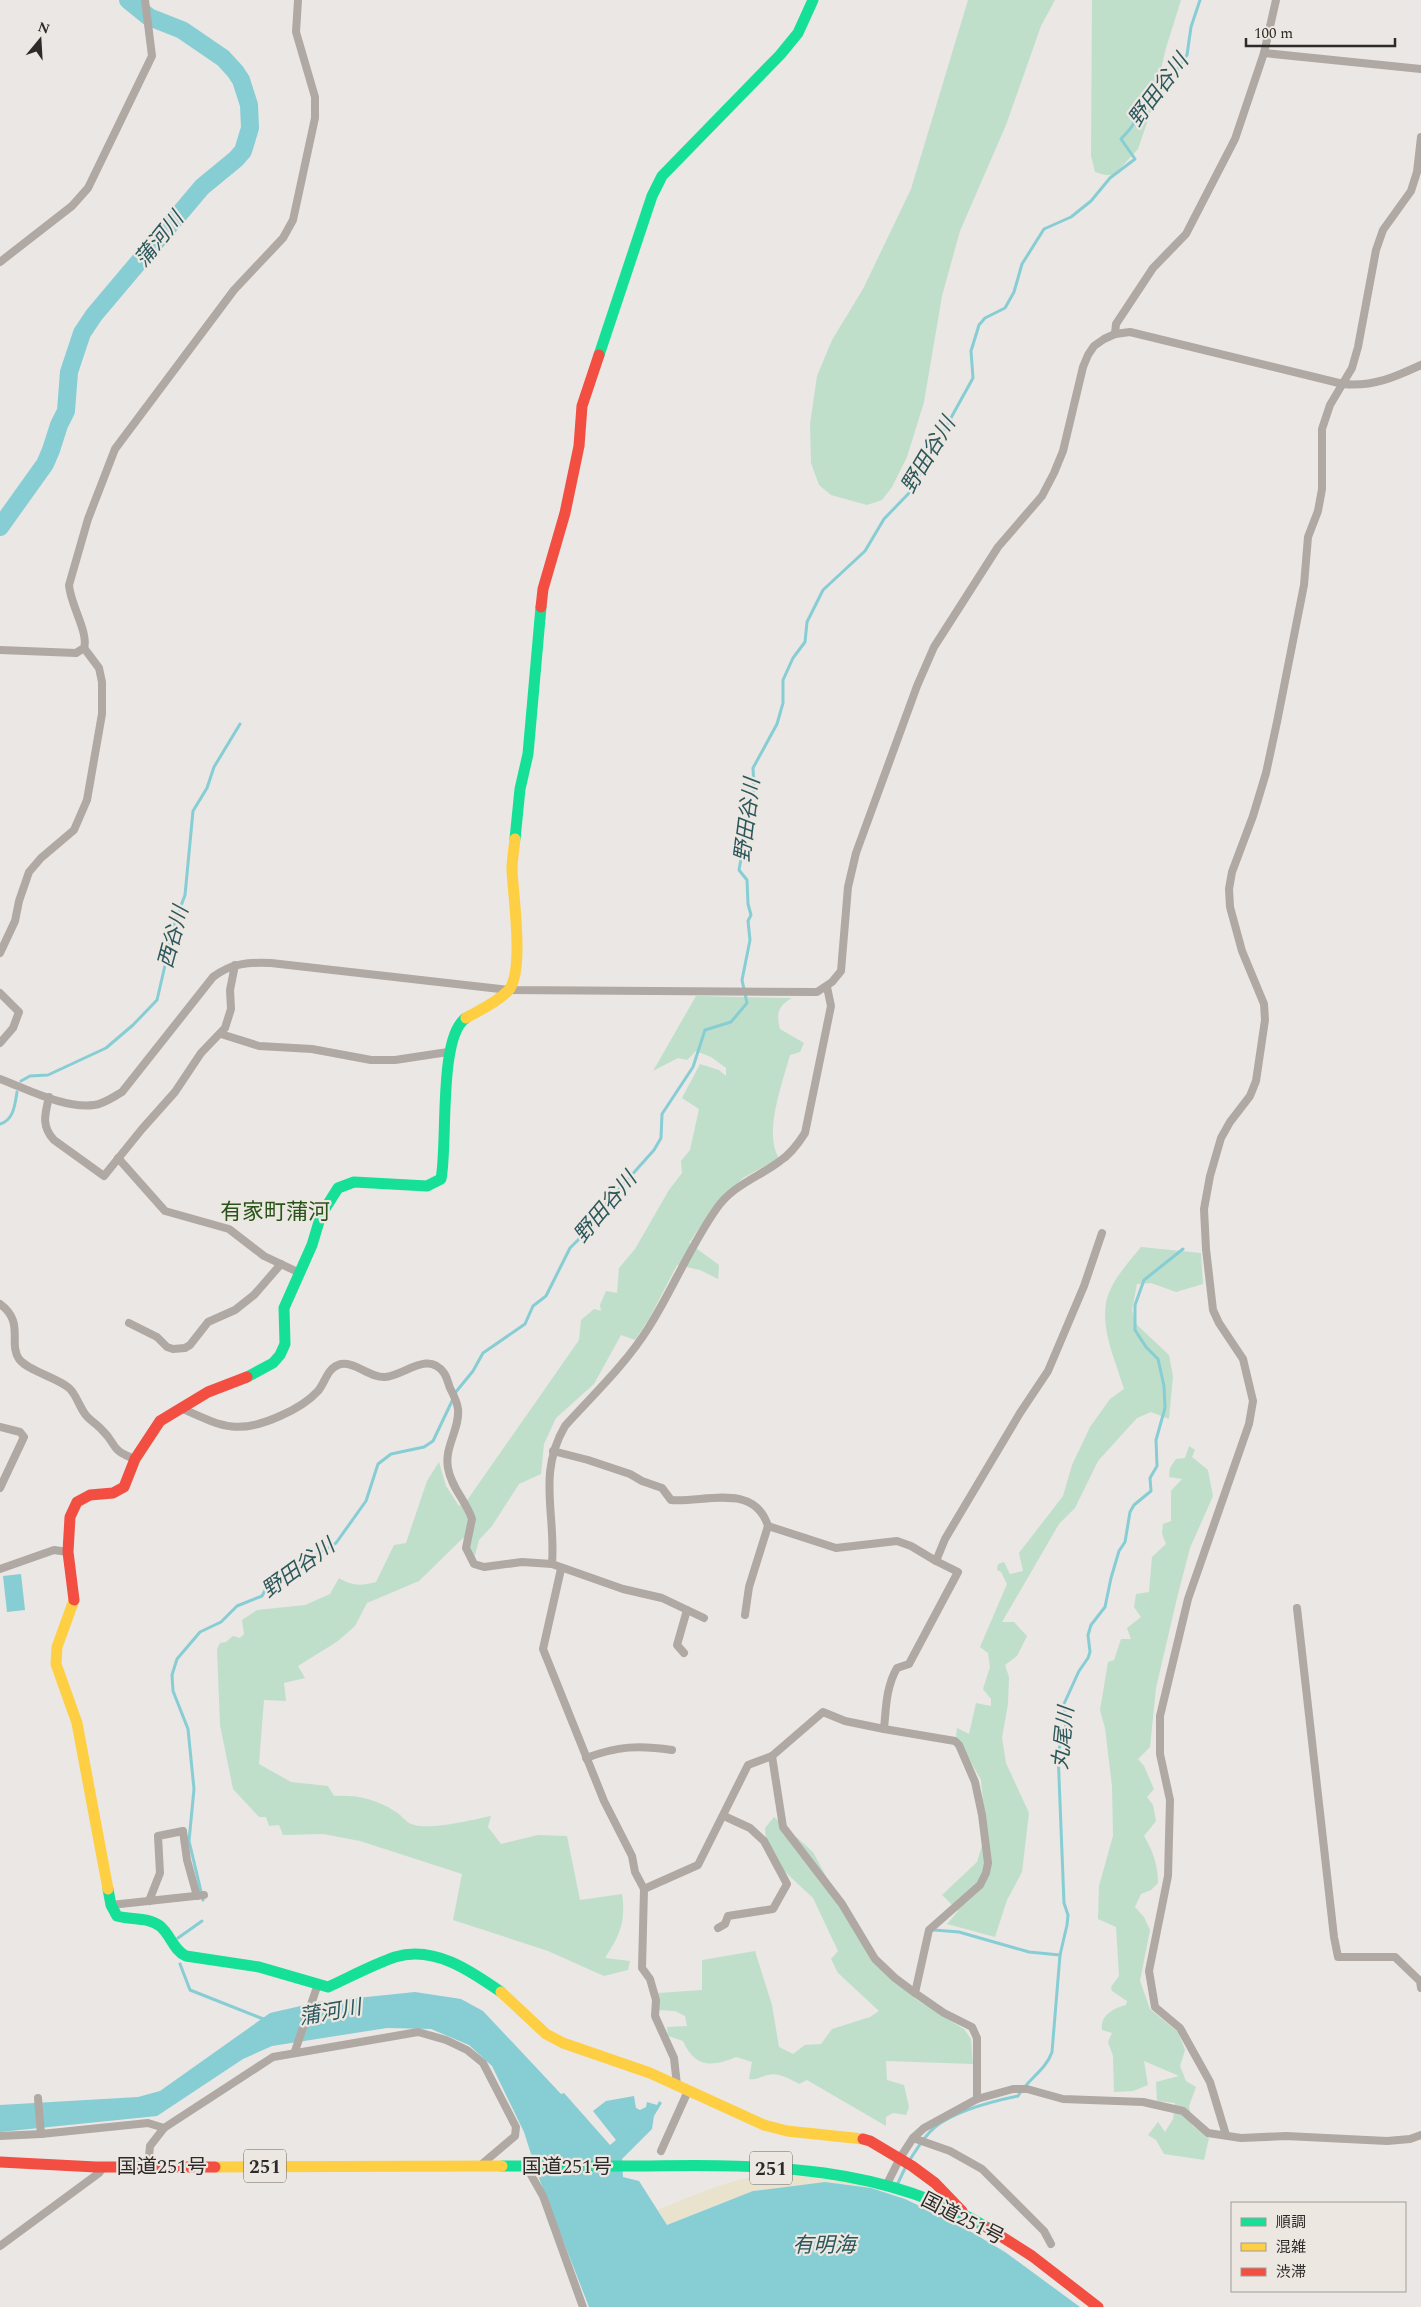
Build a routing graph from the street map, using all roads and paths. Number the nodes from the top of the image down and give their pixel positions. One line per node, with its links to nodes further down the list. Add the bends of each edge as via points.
1 (145, 0): 8 (street, via 152,56 88,188 72,206)
2 (298, 0): 12 (street, via 296,32 316,97 293,220 283,238 234,290 115,449 88,519 69,585 85,640)
3 (813, 0): 17 (main road, via 798,33 780,55 662,176 652,196 582,406 579,446 567,503 543,589 528,754 520,789 512,868 517,954)
4 (1276, 0): 5 (street)
5 (1264, 53): 6 (street); 9 (street, via 1235,139 1192,223 1176,246 1153,268 1116,324)
6 (1421, 69)
7 (1421, 137): 11 (street, via 1411,192 1383,230 1376,250 1358,347)
8 (0, 262)
9 (1115, 334): 11 (street, via 1146,334); 16 (street, via 1094,346 1088,355 1062,451 1042,496 998,547 931,654 856,853 848,887 843,964)
10 (1421, 365): 11 (street, via 1380,383)
11 (1343, 384): 65 (street, via 1330,405 1322,429 1322,489 1307,544 1304,585 1266,773 1229,889 1230,907 1242,951 1264,1004 1265,1020 1256,1081 1250,1096 1222,1138 1204,1209 1213,1310 1243,1359 1253,1401 1249,1424 1188,1599 1160,1716 1160,1754 1170,1800 1168,1876 1149,1971 1150,1986 1155,2007 1180,2028 1210,2082)
12 (84, 648): 13 (street, via 76,653); 14 (street, via 99,668 102,682 102,714 87,800 74,830 29,872 15,921)
13 (0, 650)
14 (0, 953)
15 (235, 965): 17 (street, via 271,963); 19 (street, via 229,1018); 23 (street, via 213,977 122,1092 96,1105 83,1106)
16 (827, 987): 17 (street, via 817,992); 32 (street, via 830,1006 805,1133 795,1148 780,1161 748,1180 717,1207 648,1328 622,1364 565,1426)
17 (509, 990): 21 (main road, via 463,1020)
18 (0, 993): 20 (street, via 19,1012 14,1028)
19 (221, 1034): 21 (street, via 259,1046 312,1049 371,1060); 24 (street)
20 (0, 1043)
21 (448, 1052): 27 (main road, via 446,1160 441,1179 427,1186 354,1182 338,1188 321,1216)
22 (0, 1079): 23 (street)
23 (50, 1097): 24 (street, via 44,1126 54,1140 104,1176)
24 (118, 1158): 26 (street, via 165,1212 229,1229)
25 (1102, 1233): 37 (street, via 1084,1286 1048,1371 945,1539)
26 (280, 1264): 27 (street); 29 (street, via 254,1295 235,1310 208,1322 185,1348 167,1347 158,1338)
27 (300, 1273): 30 (main road, via 284,1308 285,1344 277,1359 257,1373 208,1392)
28 (0, 1304): 33 (street, via 15,1325 20,1361 71,1389 85,1415 104,1432 114,1448)
29 (129, 1322)
30 (183, 1409): 33 (main road, via 160,1421); 38 (street, via 230,1427 244,1428 260,1425 294,1410 319,1389 333,1367 342,1364 387,1377 420,1364 439,1368 456,1402 457,1421 447,1459 453,1482 472,1519 466,1548 470,1560 484,1567 522,1562)
31 (0, 1427): 34 (street, via 20,1432 24,1437)
32 (553, 1451): 35 (street, via 630,1474 662,1488 671,1500 726,1497 746,1502 762,1512); 38 (street, via 548,1474)
33 (135, 1459): 36 (main road, via 128,1480 120,1491 90,1495 77,1502 70,1517)
34 (0, 1488)
35 (768, 1526): 37 (street, via 836,1548 897,1541); 43 (street, via 749,1588)
36 (68, 1552): 40 (street, via 54,1550); 53 (main road, via 74,1601 57,1647 56,1664 78,1723)
37 (936, 1561): 46 (street, via 958,1572 909,1664 897,1668 892,1677)
38 (552, 1564): 39 (street)
39 (561, 1568): 42 (street, via 662,1598); 49 (street, via 543,1649)
40 (0, 1569)
41 (1297, 1608): 56 (street, via 1338,1957 1396,1957 1420,1980)
42 (687, 1610): 44 (street); 45 (street, via 677,1639 677,1645)
43 (745, 1615)
44 (704, 1618)
45 (684, 1653)
46 (884, 1729): 48 (street, via 845,1721 824,1712); 57 (street, via 946,1738 959,1746 975,1782 988,1863 980,1885 929,1930)
47 (672, 1750): 49 (street, via 625,1747)
48 (772, 1756): 50 (street, via 748,1765); 57 (street, via 783,1827 842,1904 875,1959)
49 (586, 1758): 51 (street)
50 (724, 1816): 51 (street, via 698,1865); 54 (street, via 750,1828 764,1841 787,1884 773,1909 728,1916 725,1924)
51 (644, 1889): 59 (street, via 642,1968 650,1979 655,2016 674,2058)
52 (149, 1901): 52 (street, via 160,1873 158,1836 183,1832 187,1860 200,1895); 53 (street)
53 (111, 1905): 55 (main road, via 118,1916 147,1920 163,1928 177,1950 187,1956 235,1962 298,1976)
54 (718, 1928)
55 (318, 1984): 58 (street); 59 (main road, via 334,1986 396,1957 441,1958 472,1972 503,1993 546,2034)
56 (1421, 1988)
57 (915, 1993): 61 (street, via 944,2014 972,2027 978,2045)
58 (295, 2051): 63 (street, via 266,2061); 75 (street, via 418,2032 467,2050 483,2063 516,2127 515,2136)
59 (677, 2085): 60 (main road)
60 (688, 2091): 69 (street); 70 (main road, via 764,2125 870,2141)
61 (977, 2099): 65 (street, via 1022,2089 1062,2099 1143,2102 1183,2111 1208,2133); 68 (street, via 924,2128)
62 (38, 2100): 64 (street)
63 (164, 2128): 64 (street, via 148,2123); 74 (street, via 150,2146)
64 (41, 2133): 67 (street)
65 (1226, 2135): 66 (street, via 1387,2141)
66 (1421, 2135)
67 (0, 2136)
68 (919, 2140): 70 (street); 78 (street, via 950,2151 982,2169 1044,2231)
69 (661, 2151)
70 (906, 2161): 76 (street); 77 (main road, via 935,2183)
71 (0, 2162): 72 (main road, 国道251号 / 251)
72 (104, 2166): 74 (main road, 国道251号 / 251); 79 (street)
73 (528, 2166): 75 (main road, 国道251号 / 251); 76 (main road, 国道251号 / 251, via 782,2168 822,2171); 80 (street, via 543,2196)
74 (148, 2167): 75 (main road, 国道251号 / 251)
75 (478, 2167)
76 (893, 2186): 77 (main road, 国道251号 / 251)
77 (966, 2215): 81 (main road, 国道251号 / 251, via 1020,2248)
78 (1051, 2244)
79 (0, 2246)
80 (583, 2307)
81 (1098, 2307)

